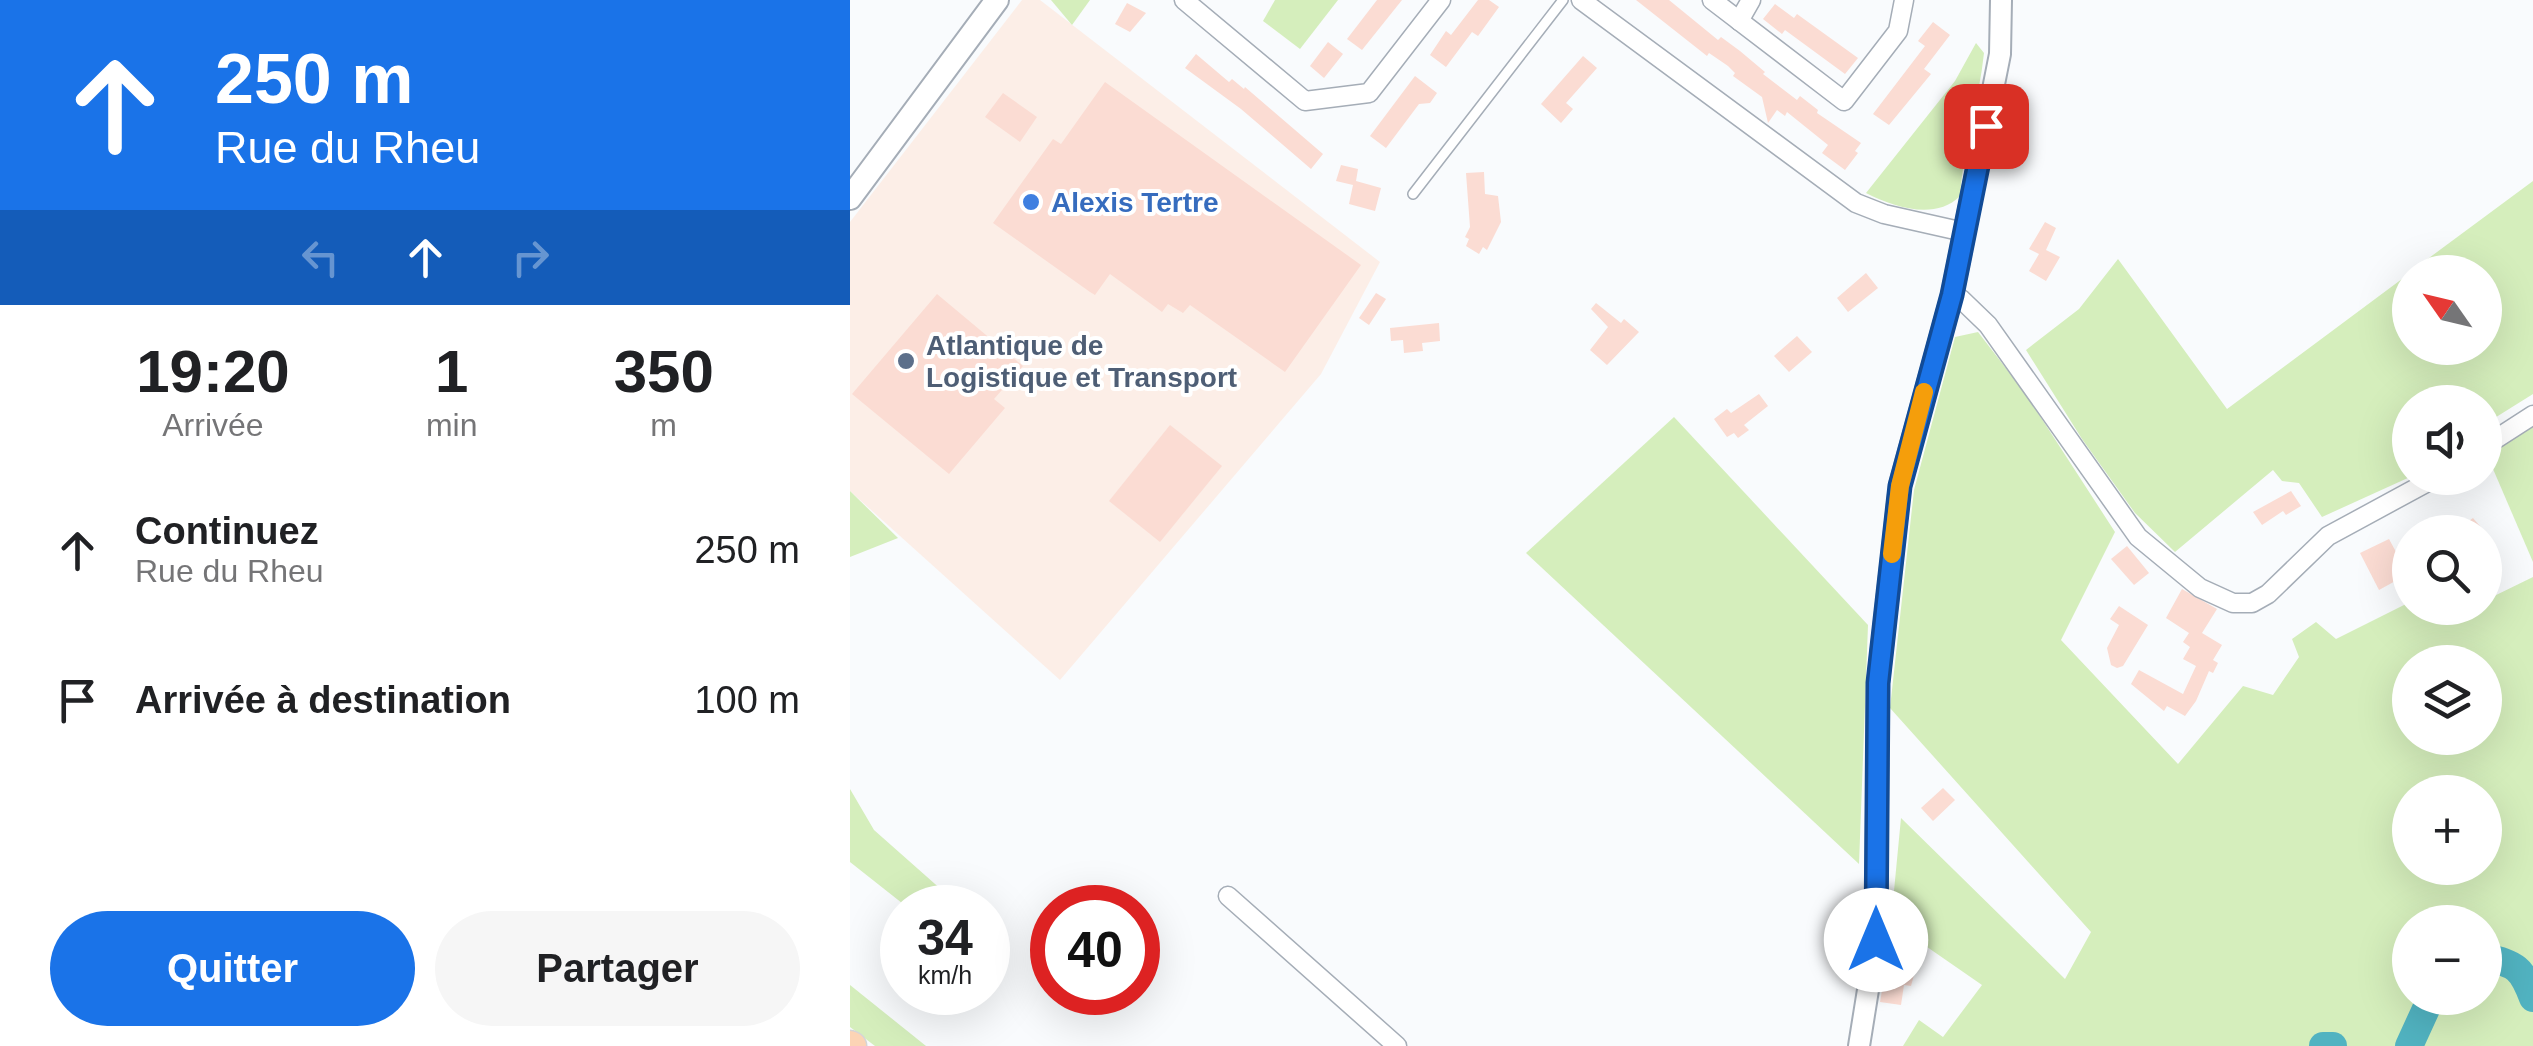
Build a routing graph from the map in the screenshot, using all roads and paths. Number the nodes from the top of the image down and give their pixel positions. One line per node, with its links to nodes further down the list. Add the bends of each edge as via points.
1 (997, 0): 12 (main road)
2 (1184, 0): 3 (street, via 1304,101 1369,93)
3 (1442, 0)
4 (1563, 0): 11 (lane)
5 (1580, 0): 13 (street, via 1856,204)
6 (1712, 0): 10 (street)
7 (1751, 0): 10 (street)
8 (1904, 0): 10 (street, via 1898,31 1844,101)
9 (2001, 0): 13 (street, via 2000,54)
10 (1740, 21)
11 (1414, 194)
12 (850, 198)
13 (1964, 232): 14 (street)
14 (1952, 295): 17 (street, via 1988,325 2138,537 2200,588 2233,603 2268,594 2328,536); 20 (street, via 1900,486 1880,663 1876,940)
15 (2533, 415): 16 (street)
16 (2502, 435)
17 (2403, 495)
18 (1228, 896): 19 (street)
19 (1397, 1046)
20 (1859, 1046)

